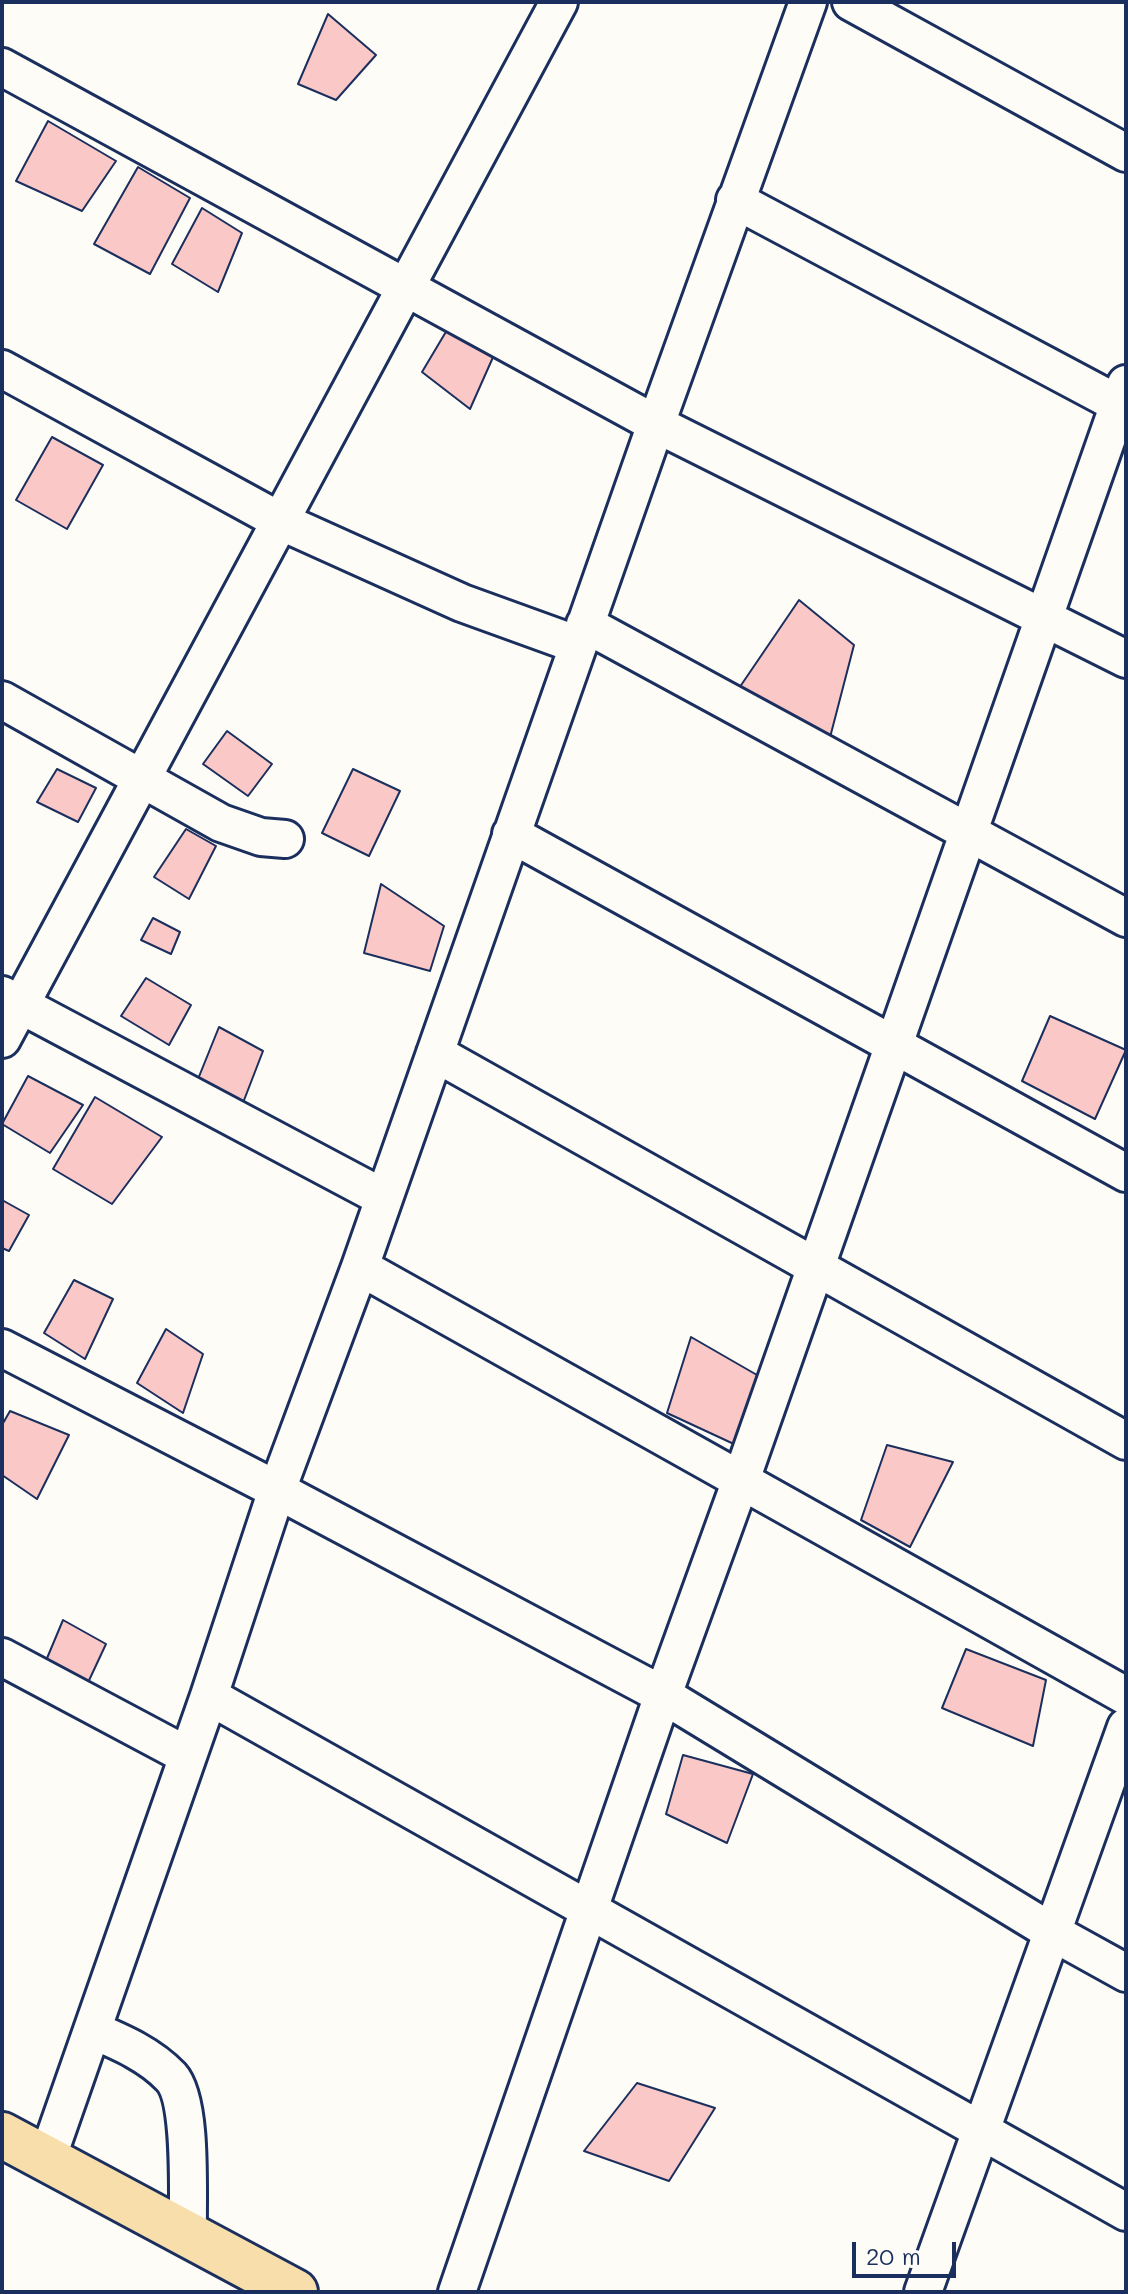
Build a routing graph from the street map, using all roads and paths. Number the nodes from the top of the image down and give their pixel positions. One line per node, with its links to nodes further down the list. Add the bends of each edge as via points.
1 (808, 2): 6 (street)
2 (851, 2): 5 (street)
3 (546, 7): 7 (street)
4 (2, 67): 7 (street)
5 (1126, 153)
6 (735, 200): 9 (street); 10 (street)
7 (406, 287): 10 (street); 11 (street)
8 (2, 369): 11 (street)
9 (1124, 399): 12 (street)
10 (656, 424): 12 (street); 13 (street)
11 (280, 521): 13 (street, via 462,603); 16 (street)
12 (1044, 618): 14 (street); 17 (street)
13 (582, 635): 17 (street); 18 (street)
14 (1126, 659)
15 (2, 700): 16 (street)
16 (142, 777): 19 (street, via 221,823); 21 (street)
17 (969, 833): 20 (street); 23 (street)
18 (511, 834): 23 (street); 24 (street)
19 (285, 839)
20 (1126, 918)
21 (11, 1000): 22 (street); 26 (street)
22 (2, 1039)
23 (894, 1045): 25 (street); 28 (street)
24 (435, 1053): 26 (street); 28 (street)
25 (1126, 1173)
26 (384, 1198): 27 (street)
27 (360, 1267): 31 (street); 32 (street)
28 (816, 1267): 30 (street); 31 (street)
29 (2, 1348): 32 (street)
30 (1126, 1441)
31 (741, 1480): 34 (street); 36 (street)
32 (277, 1490): 34 (street); 35 (street)
33 (2, 1657): 38 (street)
34 (663, 1695): 39 (street); 40 (street)
35 (209, 1696): 38 (street); 39 (street)
36 (1126, 1696)
37 (1126, 1727): 40 (street)
38 (188, 1756): 42 (street)
39 (591, 1911): 43 (street); 49 (street)
40 (1052, 1932): 41 (street); 43 (street)
41 (1126, 1973)
42 (92, 2030): 45 (street); 47 (street, via 133,2047 177,2085 185,2111)
43 (981, 2130): 46 (street); 50 (street)
44 (2, 2135): 45 (highway)
45 (47, 2159): 47 (highway)
46 (1126, 2212)
47 (188, 2235): 48 (highway)
48 (295, 2292)
49 (457, 2292)
50 (923, 2292)

